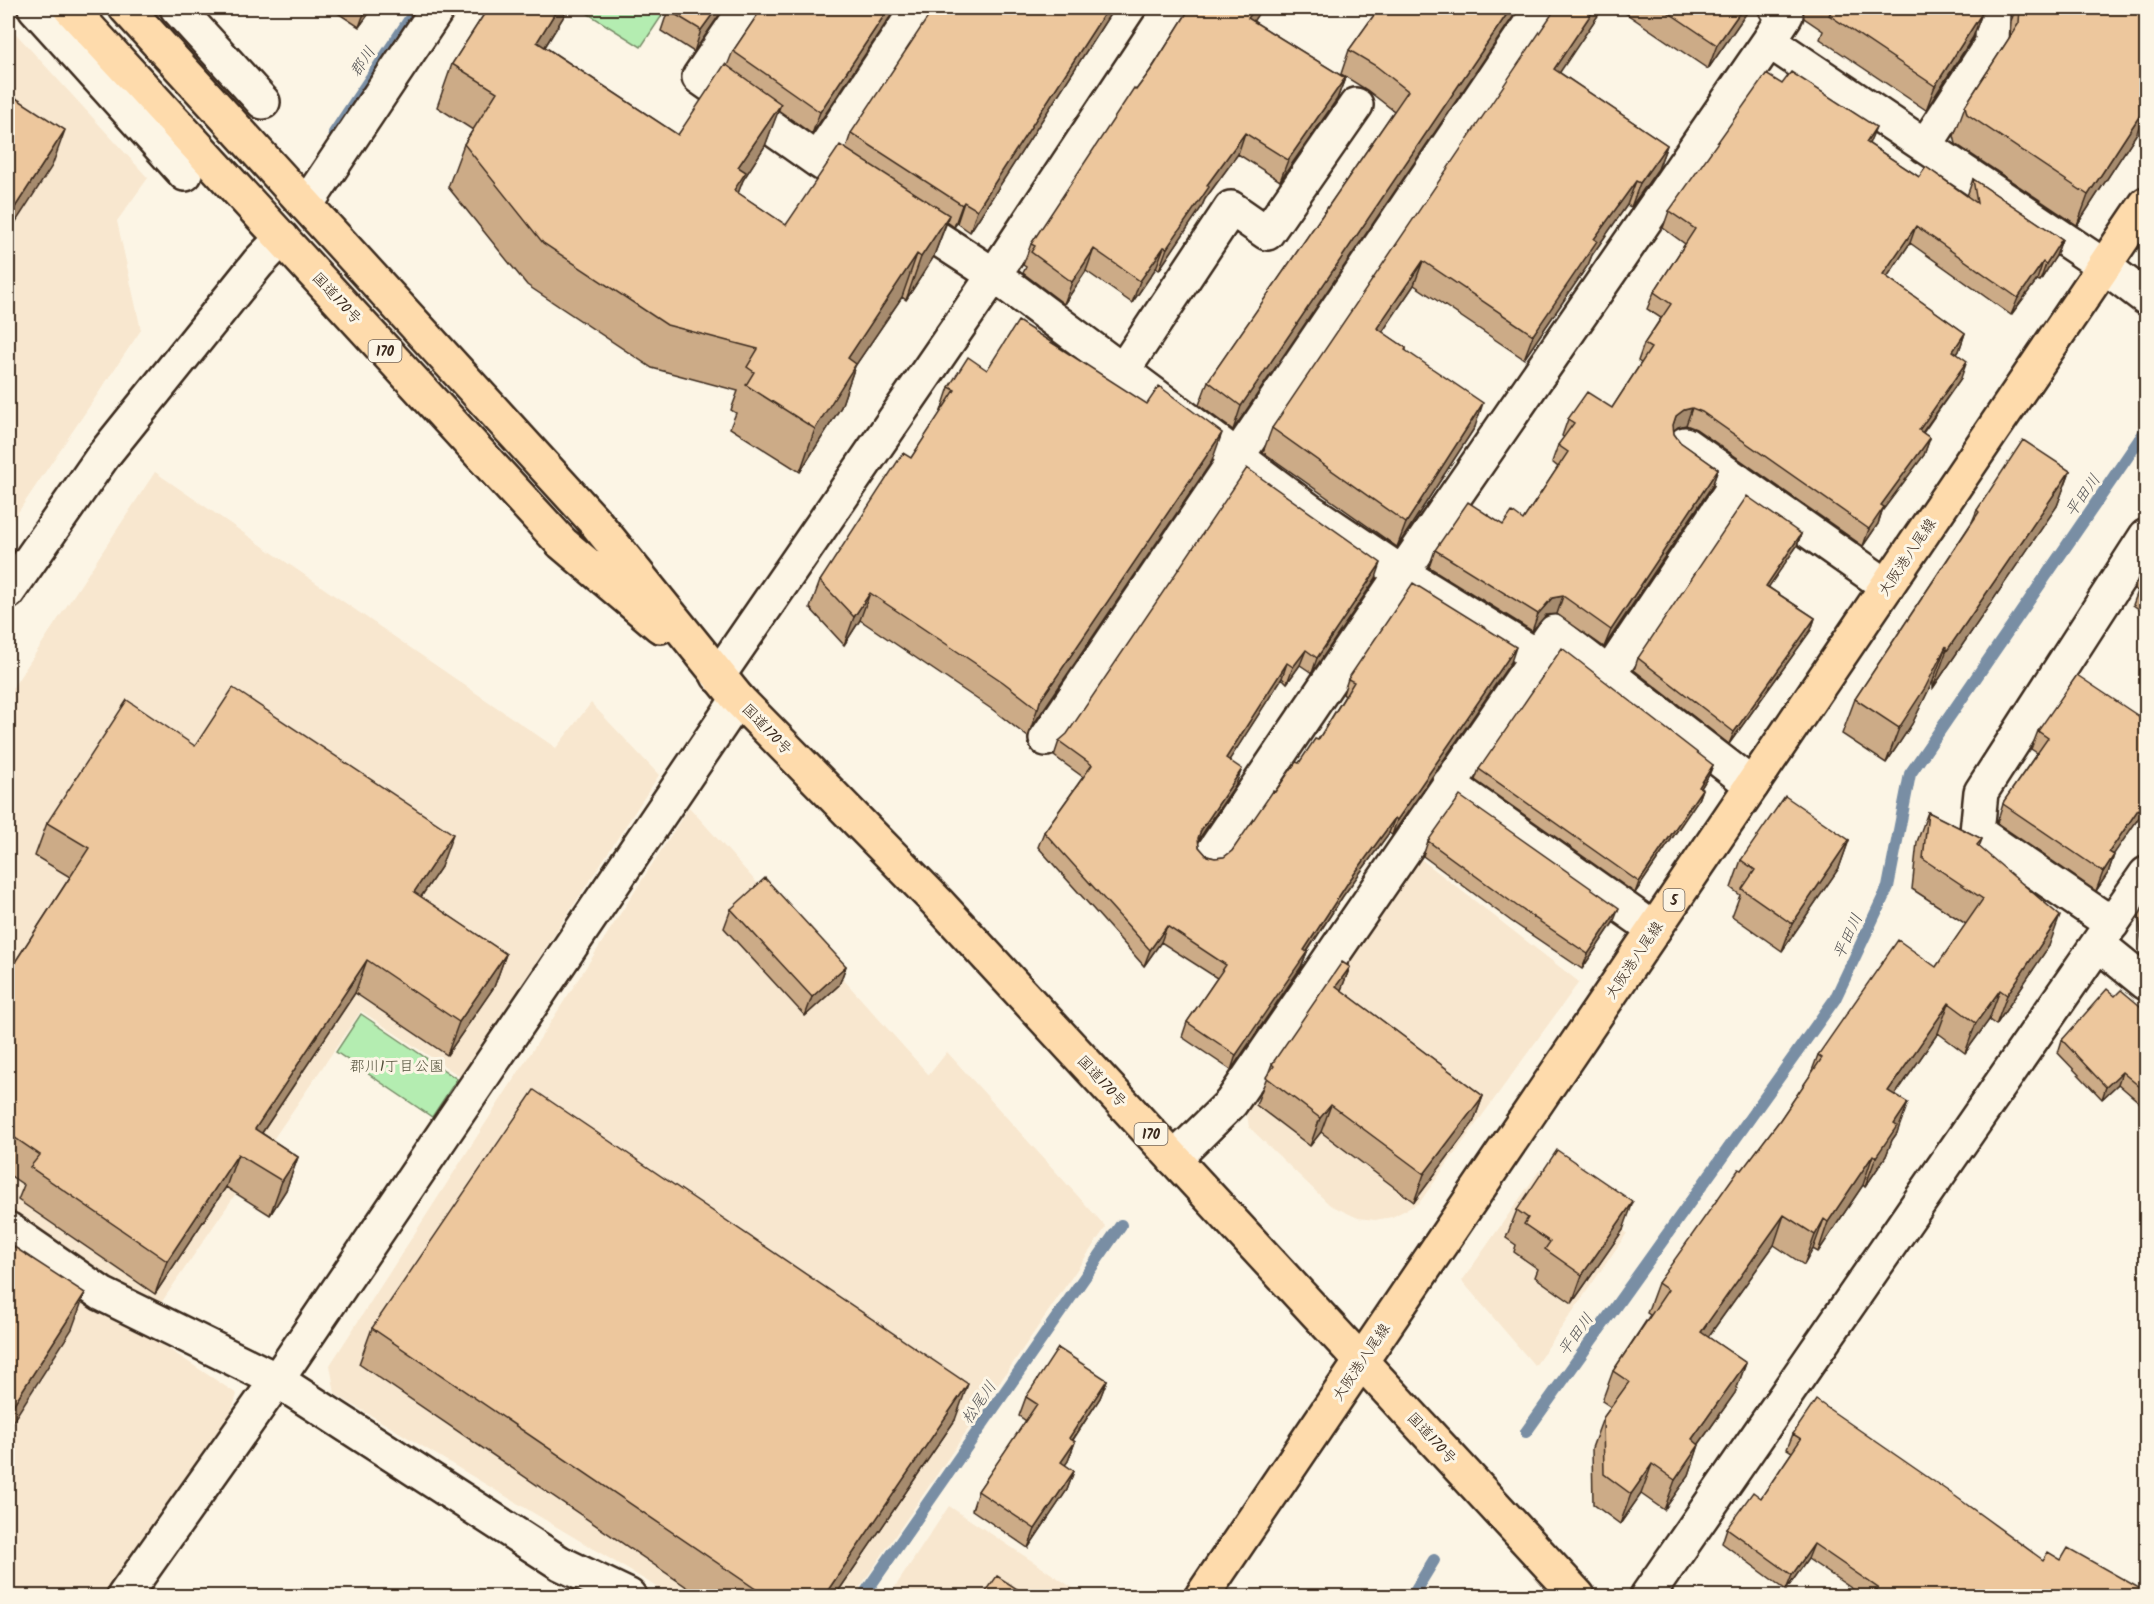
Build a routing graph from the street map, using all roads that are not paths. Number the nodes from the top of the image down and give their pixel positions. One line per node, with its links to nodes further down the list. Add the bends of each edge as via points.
1 (35, 8): 16 (street)
2 (70, 8): 19 (main road, 国道170号 / 170)
3 (126, 8): 18 (main road, 国道170号 / 170)
4 (177, 8): 12 (street)
5 (438, 8): 18 (street)
6 (746, 8): 15 (street, via 699,78)
7 (918, 8): 15 (street)
8 (1171, 8): 21 (street)
9 (1541, 8): 25 (street)
10 (1993, 8): 14 (street, via 1992,43)
11 (1781, 18): 14 (street); 28 (street)
12 (263, 102)
13 (1356, 105): 23 (street, via 1267,233 1231,208)
14 (1925, 146): 20 (street)
15 (817, 160): 21 (street)
16 (185, 174)
17 (2146, 204): 20 (main road, 大阪港八尾線 / 5)
18 (306, 205): 33 (main road, 国道170号 / 170, via 596,523)
19 (282, 238): 30 (street, via 103,456); 33 (main road, 国道170号 / 170, via 562,543)
20 (2104, 266): 22 (street); 29 (main road, 大阪港八尾線 / 5)
21 (994, 275): 23 (street); 33 (street)
22 (2146, 298)
23 (1122, 372): 25 (street)
24 (1685, 444): 26 (street)
25 (1235, 456): 28 (street); 34 (street)
26 (1738, 481): 29 (street); 32 (street)
27 (2146, 536): 40 (street, via 1981,792 1977,832)
28 (1402, 573): 31 (street); 37 (street)
29 (1887, 586): 36 (main road, 大阪港八尾線 / 5)
30 (8, 592)
31 (1537, 656): 32 (street, via 1554,632); 35 (street)
32 (1609, 674): 36 (street)
33 (728, 687): 42 (main road, 国道170号 / 170, via 937,903); 45 (street)
34 (1046, 739)
35 (1449, 784): 39 (street); 42 (street, via 1231,1103)
36 (1752, 785): 39 (main road, 大阪港八尾線 / 5)
37 (1211, 855)
38 (2146, 874): 40 (street)
39 (1654, 929): 44 (main road, 大阪港八尾線 / 5)
40 (2105, 934): 41 (street); 50 (street)
41 (2146, 983)
42 (1174, 1159): 44 (main road, 国道170号 / 170)
43 (8, 1229): 45 (street, via 102,1294)
44 (1361, 1360): 48 (main road, 大阪港八尾線 / 5); 49 (main road, 国道170号 / 170)
45 (277, 1380): 46 (street); 47 (street, via 560,1563)
46 (124, 1596)
47 (629, 1596)
48 (1202, 1596)
49 (1578, 1596)
50 (1647, 1596)

